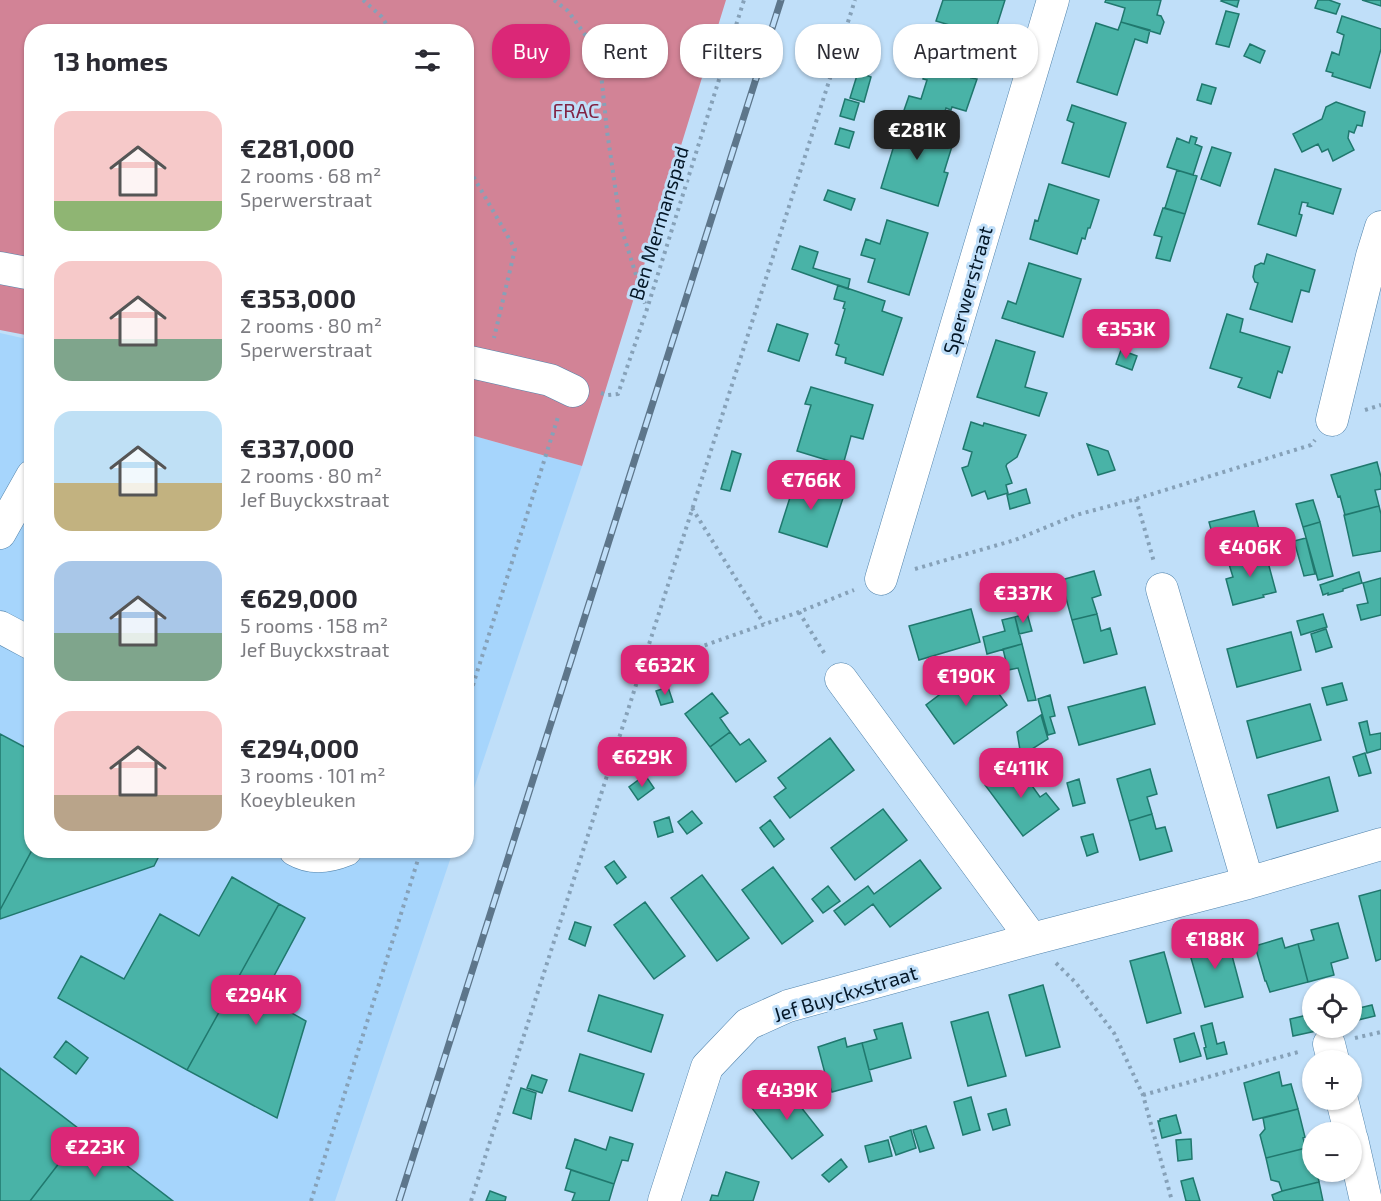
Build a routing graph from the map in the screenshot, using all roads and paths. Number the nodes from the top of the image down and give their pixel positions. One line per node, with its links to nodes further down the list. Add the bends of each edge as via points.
1 (363, 0): 6 (path)
2 (554, 0): 11 (path, via 568,11 599,54 621,227)
3 (744, 0): 11 (path, Ben Mermanspad)
4 (855, 0): 17 (path)
5 (1053, 0): 19 (street, Sperwerstraat)
6 (386, 24)
7 (474, 178): 12 (path, via 515,249)
8 (1381, 227): 14 (street)
9 (0, 268): 10 (street)
10 (24, 272)
11 (647, 309): 13 (path, Ben Mermanspad, via 618,394 592,391)
12 (477, 363): 13 (street, via 550,380)
13 (568, 398): 27 (path)
14 (1332, 420): 16 (path, via 1311,445)
15 (24, 490): 18 (street)
16 (1136, 499): 19 (path); 20 (path)
17 (692, 507): 22 (path); 25 (path)
18 (0, 533)
19 (881, 579): 21 (path)
20 (1162, 589): 30 (street)
21 (799, 612): 22 (path); 26 (path)
22 (764, 624): 25 (path)
23 (0, 627): 24 (street)
24 (24, 640)
25 (640, 668): 38 (path)
26 (841, 679): 31 (street)
27 (474, 684)
28 (1381, 844): 30 (street, Jef Buyckxstraat)
29 (419, 858): 37 (path)
30 (1248, 883): 31 (street, Jef Buyckxstraat)
31 (1032, 939): 35 (path, via 1076,983 1114,1033); 39 (street, Jef Buyckxstraat, via 788,1006 748,1024 707,1067)
32 (1381, 1032): 33 (path)
33 (1336, 1050)
34 (1302, 1059): 35 (path)
35 (1143, 1095): 40 (path)
36 (1362, 1182): 41 (street)
37 (311, 1201)
38 (471, 1201)
39 (664, 1201)
40 (1172, 1201)
41 (1366, 1201)

